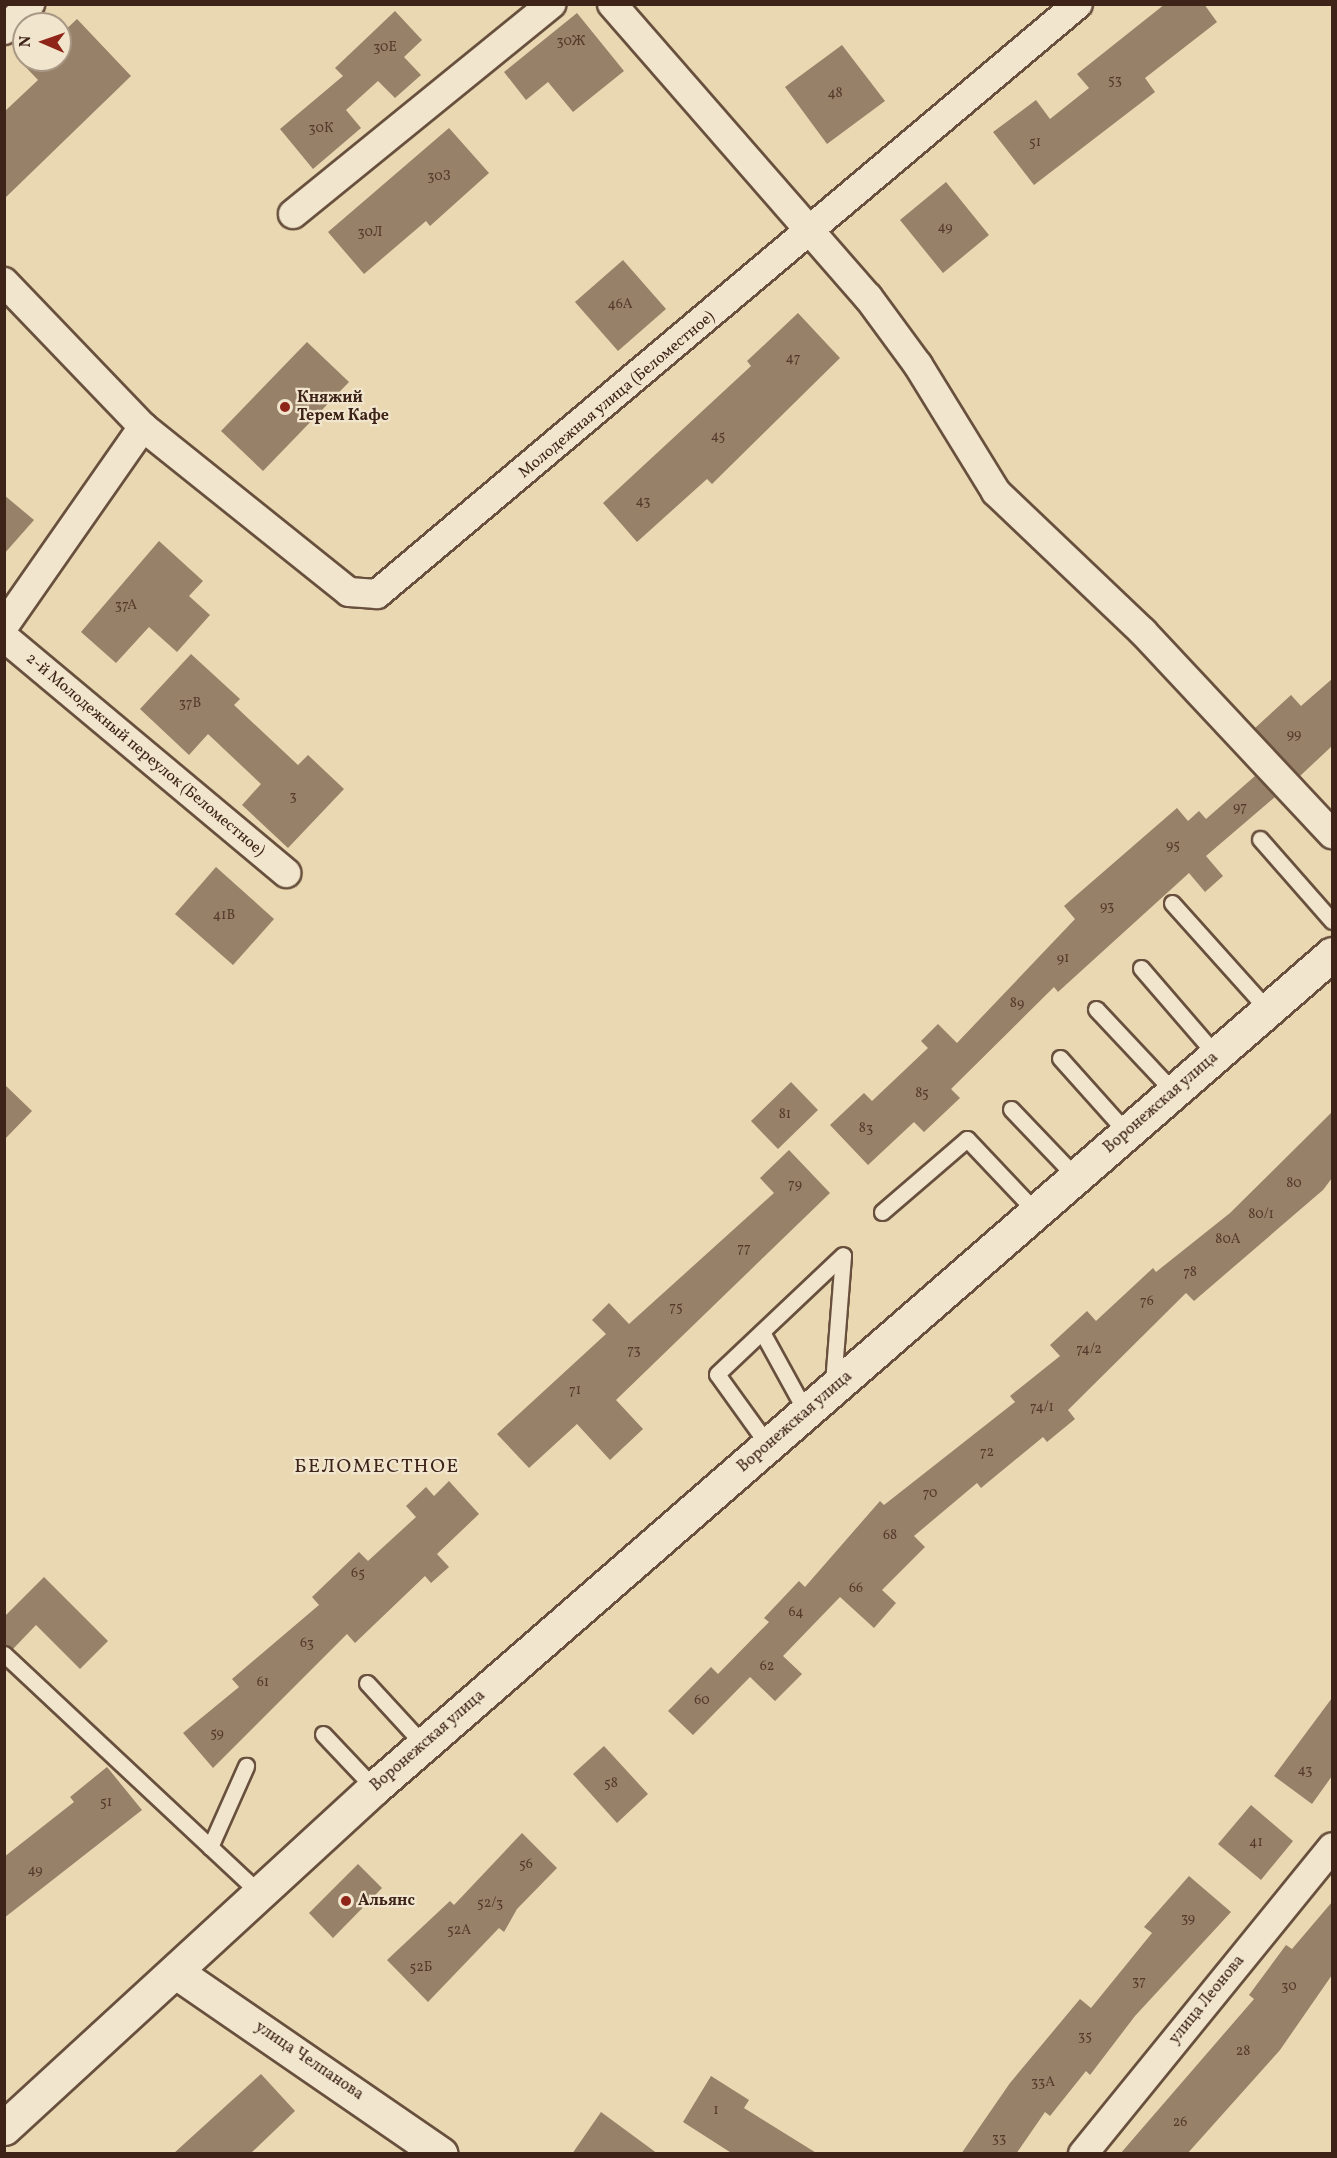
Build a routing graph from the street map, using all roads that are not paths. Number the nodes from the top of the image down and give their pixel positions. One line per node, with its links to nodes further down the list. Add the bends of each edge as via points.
1 (30, 4): 5 (street)
2 (551, 4): 6 (street)
3 (612, 4): 7 (street)
4 (1078, 4): 7 (street, Молодежная улица (Беломестное))
5 (4, 30)
6 (293, 214)
7 (814, 229): 9 (street, Молодежная улица (Беломестное), via 377,594 349,592); 12 (street, via 918,365 996,492 1143,632)
8 (4, 282): 9 (street, Молодежная улица (Беломестное))
9 (143, 427): 10 (street)
10 (4, 626)
11 (4, 637): 14 (street, 2-й Молодежный переулок (Беломестное))
12 (1332, 834)
13 (1260, 839): 16 (lane)
14 (286, 873)
15 (1172, 903): 20 (lane)
16 (1332, 921)
17 (1332, 954): 20 (street, Воронежская улица)
18 (1141, 968): 21 (lane)
19 (1096, 1008): 23 (lane)
20 (1268, 1011): 21 (street, Воронежская улица)
21 (1216, 1055): 23 (street, Воронежская улица)
22 (1060, 1058): 25 (lane)
23 (1174, 1092): 25 (street, Воронежская улица)
24 (1011, 1108): 26 (lane)
25 (1127, 1133): 26 (street, Воронежская улица)
26 (1076, 1177): 28 (street, Воронежская улица)
27 (882, 1212): 28 (lane, via 967,1139)
28 (1036, 1212): 30 (street, Воронежская улица)
29 (762, 1332): 30 (lane, via 843,1255); 31 (lane); 32 (lane, via 717,1374)
30 (833, 1389): 31 (street, Воронежская улица)
31 (806, 1412): 32 (street, Воронежская улица)
32 (768, 1445): 36 (street, Воронежская улица)
33 (4, 1654): 39 (lane)
34 (367, 1683): 36 (lane)
35 (323, 1734): 38 (lane)
36 (424, 1745): 38 (street, Воронежская улица)
37 (246, 1766): 39 (lane)
38 (374, 1788): 41 (street, Воронежская улица)
39 (210, 1847): 41 (lane)
40 (1332, 1848): 45 (street, улица Леонова)
41 (258, 1892): 42 (street, Воронежская улица)
42 (176, 1971): 43 (street, Воронежская улица); 44 (street, улица Челпанова)
43 (4, 2128)
44 (441, 2154)
45 (1083, 2154)

